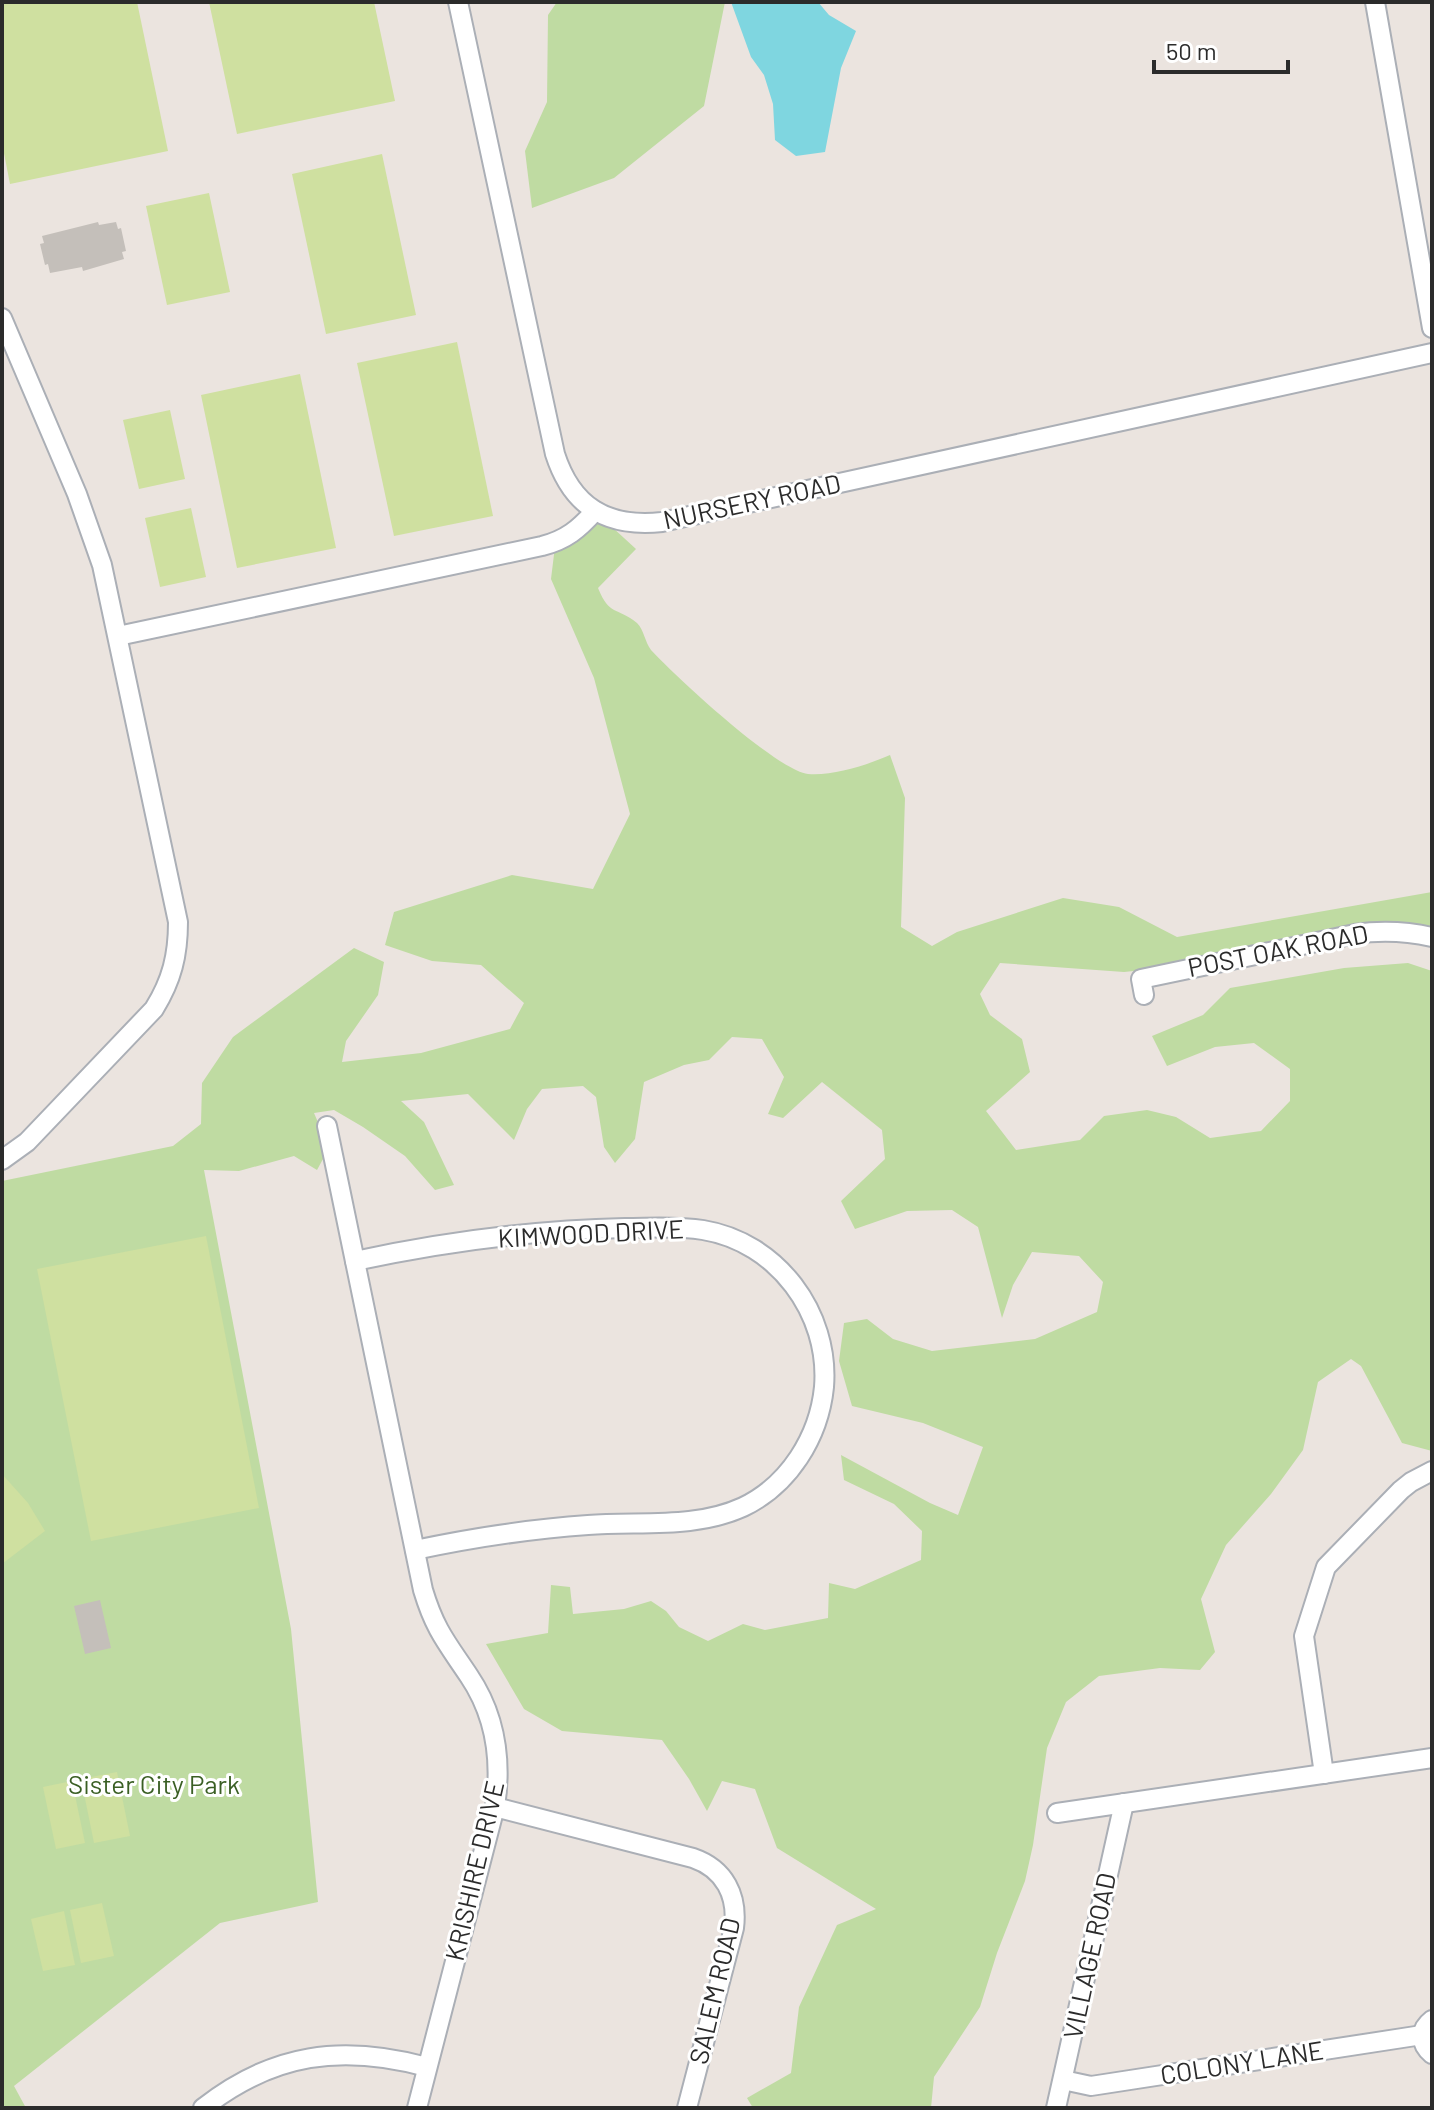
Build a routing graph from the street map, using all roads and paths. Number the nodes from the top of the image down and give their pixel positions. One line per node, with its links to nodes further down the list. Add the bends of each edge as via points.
1 (458, 2): 6 (street, NURSERY ROAD, via 555,454 570,488)
2 (1375, 2): 4 (street)
3 (2, 318): 7 (street, via 94,539)
4 (1432, 328)
5 (1432, 353): 6 (street, NURSERY ROAD, via 662,522 639,525)
6 (595, 511): 7 (street, via 559,542)
7 (118, 636): 11 (street, via 178,922 174,969 154,1009 27,1142)
8 (1432, 937): 9 (street, POST OAK ROAD, via 1395,931 1355,934 1141,979)
9 (1144, 995)
10 (327, 1126): 12 (street, KRISHIRE DRIVE)
11 (2, 1160)
12 (355, 1261): 14 (street, KRISHIRE DRIVE); 14 (street, KIMWOOD DRIVE, via 529,1234 704,1230 750,1247 781,1271 805,1301 822,1350 823,1400 804,1451 786,1475 747,1505 700,1521 549,1528)
13 (1432, 1471): 16 (street, via 1401,1490 1326,1567 1304,1636)
14 (415, 1550): 18 (street, KRISHIRE DRIVE, via 430,1615 485,1704 494,1732)
15 (1432, 1758): 16 (street)
16 (1324, 1774): 17 (street)
17 (1124, 1803): 19 (street); 23 (street, VILLAGE ROAD)
18 (495, 1807): 22 (street, KRISHIRE DRIVE); 26 (street, SALEM ROAD, via 693,1858 724,1879 733,1895 734,1928)
19 (1057, 1813)
20 (1427, 2028): 21 (street, COLONY LANE, via 1423,2043); 23 (street, COLONY LANE, via 1091,2086)
21 (1432, 2054)
22 (427, 2067): 24 (street, via 370,2055 310,2057 253,2075); 25 (street, KRISHIRE DRIVE)
23 (1063, 2080): 27 (street, VILLAGE ROAD)
24 (203, 2108)
25 (417, 2108)
26 (687, 2108)
27 (1056, 2108)

